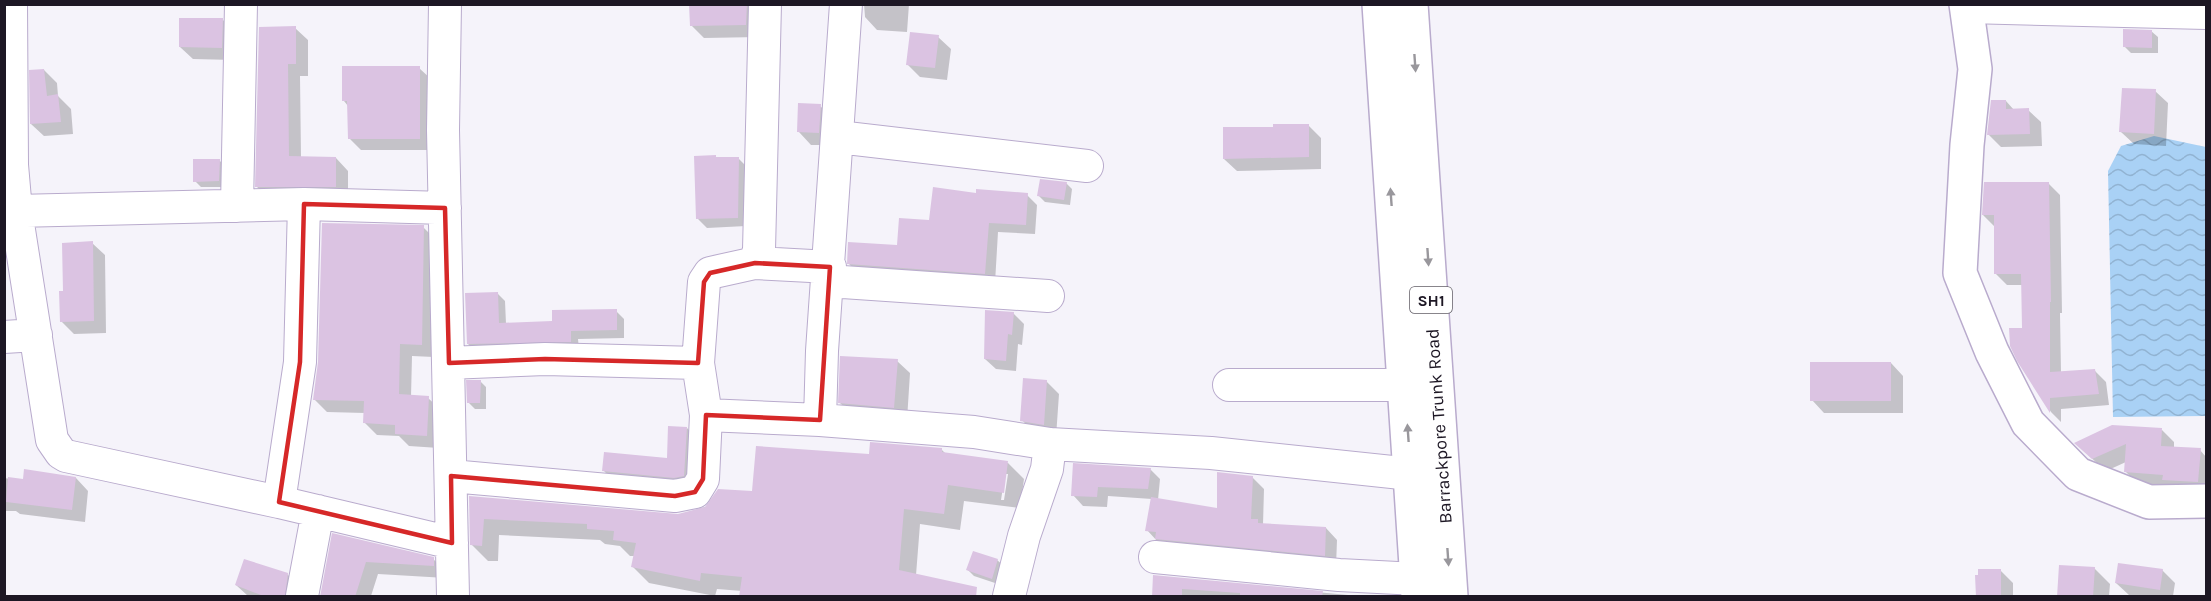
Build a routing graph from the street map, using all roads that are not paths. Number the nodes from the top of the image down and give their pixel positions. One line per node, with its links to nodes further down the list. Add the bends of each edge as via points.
1 (11, 4): 12 (street)
2 (241, 4): 15 (street)
3 (445, 4): 16 (street)
4 (765, 4): 18 (street, via 759,250)
5 (846, 4): 11 (street)
6 (1379, 4): 26 (main road, Barrackpore Trunk Road / SH1, one-way to 6)
7 (1411, 4): 41 (main road, Barrackpore Trunk Road / SH1, one-way to 41)
8 (1967, 6): 9 (street); 32 (main road, via 1975,69 1960,273 1992,352 2028,423 2078,474 2149,502)
9 (2139, 7): 10 (street)
10 (2206, 13)
11 (838, 137): 13 (street); 19 (street)
12 (8, 165): 17 (street)
13 (1087, 165)
14 (304, 204): 15 (street); 16 (street); 33 (street, via 300,362)
15 (237, 206): 17 (street)
16 (444, 208): 23 (street)
17 (16, 211): 21 (street)
18 (755, 262): 19 (street); 24 (street, via 710,273 704,282)
19 (829, 274): 20 (street); 28 (street)
20 (1048, 296)
21 (36, 335): 22 (street); 33 (street, via 52,440 61,453)
22 (4, 337)
23 (448, 363): 24 (street, via 545,359); 31 (street)
24 (698, 363): 27 (street)
25 (1229, 385): 26 (street)
26 (1404, 385): 30 (main road, Barrackpore Trunk Road / SH1, one-way to 26)
27 (706, 415): 28 (street); 31 (street, via 703,479 695,492 675,496)
28 (820, 420): 29 (street, via 974,432)
29 (1050, 444): 30 (street, via 1211,453); 40 (street, via 1047,469)
30 (1411, 474): 37 (main road, Barrackpore Trunk Road / SH1)
31 (451, 476): 35 (street)
32 (2206, 501)
33 (279, 502): 34 (street)
34 (318, 511): 35 (street); 38 (street)
35 (452, 543): 39 (street)
36 (1155, 556): 37 (street)
37 (1418, 588)
38 (302, 597)
39 (453, 597)
40 (1009, 597)
41 (1451, 597)

